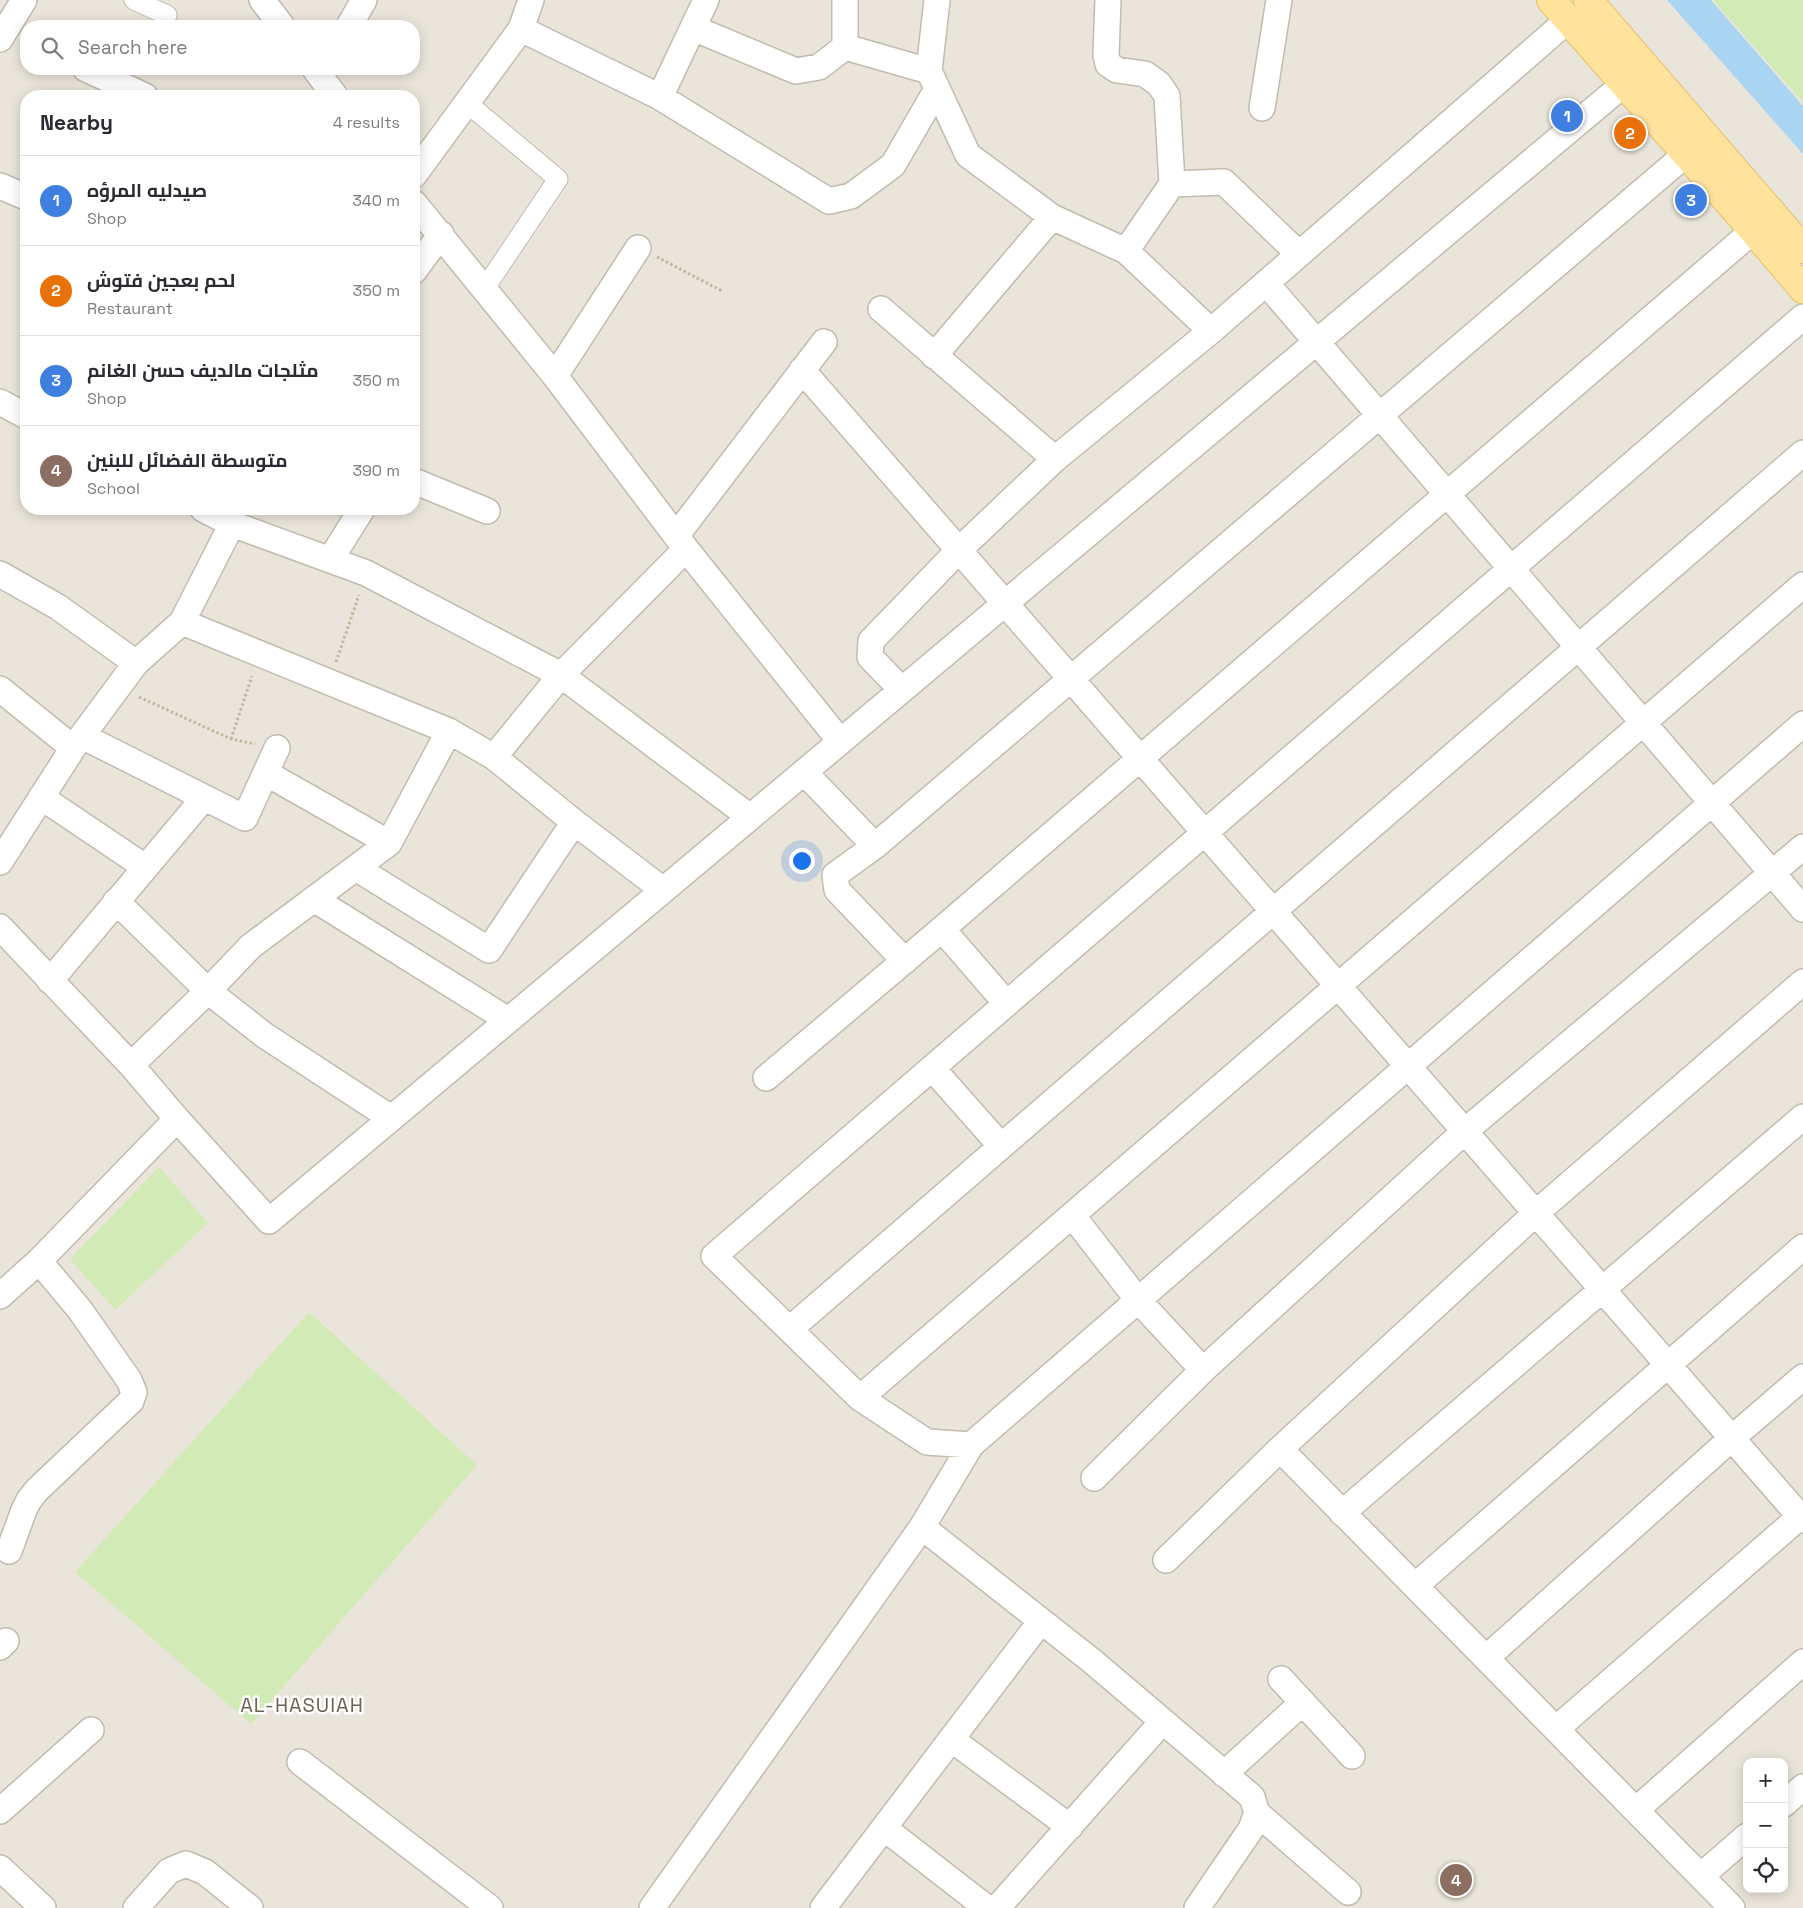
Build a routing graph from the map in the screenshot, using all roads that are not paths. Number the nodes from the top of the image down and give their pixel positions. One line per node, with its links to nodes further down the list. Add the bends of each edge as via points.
1 (24, 0): 19 (street)
2 (134, 0): 13 (street)
3 (262, 0): 14 (street)
4 (364, 0): 15 (street)
5 (532, 0): 18 (street)
6 (706, 0): 17 (street)
7 (845, 0): 20 (street)
8 (937, 0): 22 (street)
9 (1108, 0): 30 (street, via 1108,64 1117,70 1145,74 1159,84 1167,96)
10 (1279, 0): 27 (street)
11 (1551, 0): 16 (main road)
12 (1588, 0): 38 (main road)
13 (167, 15)
14 (277, 20)
15 (352, 20)
16 (1568, 20): 23 (main road); 40 (street)
17 (692, 28): 20 (street, via 796,71 819,68); 25 (street)
18 (521, 29): 25 (street); 26 (street)
19 (11, 37)
20 (846, 47): 22 (street)
21 (99, 75): 24 (street)
22 (933, 80): 25 (street, via 893,165 851,196 830,201); 34 (street, via 968,155)
23 (1624, 84): 28 (main road); 49 (street)
24 (132, 90)
25 (660, 97)
26 (467, 103): 29 (street); 43 (street, via 558,178)
27 (1262, 108)
28 (1685, 154): 35 (main road); 55 (street)
29 (420, 167)
30 (1172, 184): 39 (street); 40 (street, via 1224,182)
31 (0, 186): 32 (street)
32 (20, 194)
33 (420, 209): 36 (street)
34 (1052, 216): 39 (street); 50 (street)
35 (1754, 230): 44 (main road); 59 (street)
36 (441, 234): 41 (street); 43 (street)
37 (638, 248): 52 (street)
38 (1803, 249)
39 (1126, 251): 47 (street)
40 (1299, 254): 42 (street)
41 (420, 263)
42 (1266, 284): 47 (street); 49 (street)
43 (485, 288): 52 (street)
44 (1803, 289)
45 (881, 309): 50 (street)
46 (1803, 317): 67 (street)
47 (1211, 331): 57 (street)
48 (824, 342): 51 (street)
49 (1316, 342): 55 (street); 70 (street)
50 (934, 356): 57 (street)
51 (802, 370): 64 (street); 65 (street)
52 (555, 376): 64 (street)
53 (0, 402): 54 (street)
54 (20, 413)
55 (1379, 416): 59 (street); 75 (street)
56 (1803, 452): 72 (street)
57 (1055, 459): 65 (street)
58 (420, 483): 60 (street)
59 (1447, 494): 67 (street); 85 (street)
60 (487, 511)
61 (215, 515): 63 (street)
62 (358, 515): 66 (street)
63 (232, 524): 66 (street); 71 (street)
64 (681, 542): 74 (street); 81 (street)
65 (959, 550): 70 (street); 77 (street, via 871,641 870,657)
66 (330, 560): 74 (street, via 366,573)
67 (1511, 569): 72 (street); 93 (street)
68 (0, 574): 73 (street, via 58,607)
69 (1803, 585): 78 (street)
70 (1005, 603): 75 (street); 77 (street)
71 (182, 622): 73 (street); 80 (street)
72 (1578, 647): 78 (street); 105 (street)
73 (136, 663): 82 (street)
74 (561, 675): 84 (street); 91 (street)
75 (1071, 678): 85 (street); 95 (street)
76 (0, 689): 82 (street)
77 (902, 690): 81 (street)
78 (1644, 723): 90 (street); 111 (street)
79 (1803, 724): 90 (street)
80 (449, 731): 84 (street); 94 (street)
81 (840, 741): 86 (street)
82 (78, 742): 88 (street); 89 (street)
83 (276, 748): 87 (street)
84 (494, 757): 92 (street)
85 (1140, 758): 93 (street); 107 (street)
86 (804, 772): 91 (street); 95 (street)
87 (266, 773): 89 (street, via 245,818); 94 (street)
88 (41, 797): 97 (street); 98 (street)
89 (204, 798): 98 (street)
90 (1712, 803): 100 (street); 116 (street)
91 (750, 817): 101 (street)
92 (574, 822): 99 (street, via 489,950); 101 (street)
93 (1204, 832): 105 (street); 113 (street)
94 (389, 843): 99 (street)
95 (875, 846): 108 (street, via 835,875 837,890)
96 (1803, 847): 100 (street)
97 (0, 862)
98 (145, 867): 103 (street)
99 (356, 868): 102 (street)
100 (1772, 873): 104 (street); 122 (street)
101 (663, 890): 114 (street)
102 (314, 899): 112 (street, via 251,946); 114 (street)
103 (116, 901): 109 (street); 112 (street)
104 (1803, 909)
105 (1273, 911): 111 (street); 123 (street)
106 (0, 927): 109 (street)
107 (942, 930): 108 (street); 113 (street)
108 (905, 961): 118 (street)
109 (50, 981): 115 (street)
110 (1803, 982): 124 (street)
111 (1338, 986): 116 (street); 125 (street)
112 (208, 991): 115 (street); 119 (street, via 264,1036)
113 (1006, 1003): 117 (street)
114 (508, 1020): 119 (street)
115 (131, 1065): 121 (street)
116 (1408, 1066): 122 (street); 130 (street)
117 (932, 1068): 123 (street); 131 (street, via 714,1256)
118 (766, 1078)
119 (392, 1118): 121 (street, via 269,1221)
120 (1803, 1118): 128 (street)
121 (177, 1119): 127 (street)
122 (1465, 1132): 124 (street); 133 (street)
123 (1001, 1146): 131 (street)
124 (1536, 1213): 128 (street); 138 (street)
125 (1072, 1215): 130 (street); 135 (street)
126 (1803, 1247): 132 (street)
127 (39, 1261): 129 (street); 143 (street, via 80,1310 134,1392 131,1401 28,1500)
128 (1602, 1289): 132 (street); 140 (street)
129 (0, 1296)
130 (1138, 1300): 133 (street); 137 (street)
131 (790, 1329): 135 (street)
132 (1667, 1364): 136 (street); 145 (street)
133 (1203, 1370): 139 (street)
134 (1803, 1377): 136 (street)
135 (860, 1398): 137 (street, via 927,1442)
136 (1732, 1438): 141 (street); 147 (street)
137 (971, 1445): 142 (street)
138 (1280, 1449): 140 (street); 144 (street)
139 (1094, 1478)
140 (1342, 1513): 145 (street)
141 (1802, 1517): 152 (street)
142 (922, 1527): 146 (street); 174 (street)
143 (9, 1551)
144 (1166, 1560)
145 (1415, 1586): 147 (street)
146 (1040, 1621): 151 (street); 154 (street)
147 (1486, 1658): 152 (street)
148 (1803, 1662): 160 (street)
149 (1281, 1679): 150 (street)
150 (1302, 1703): 155 (street); 157 (street)
151 (1162, 1722): 157 (street); 163 (street)
152 (1556, 1729): 160 (street)
153 (91, 1730): 161 (street)
154 (951, 1739): 163 (street); 164 (street)
155 (1352, 1756)
156 (300, 1762): 173 (street)
157 (1224, 1774): 162 (street, via 1252,1797)
158 (1803, 1787): 159 (street)
159 (1785, 1803)
160 (1636, 1810): 167 (street)
161 (0, 1811)
162 (1257, 1813): 168 (street); 177 (street, via 1251,1830)
163 (1070, 1827): 176 (street)
164 (884, 1828): 170 (street); 175 (street)
165 (1743, 1839): 167 (street)
166 (0, 1868): 171 (street)
167 (1701, 1876): 178 (street)
168 (1348, 1892)
169 (142, 1906): 172 (street, via 169,1871 186,1864 205,1872)
170 (828, 1906)
171 (43, 1908)
172 (250, 1908)
173 (490, 1908)
174 (652, 1908)
175 (987, 1908)
176 (997, 1908)
177 (1198, 1908)
178 (1732, 1908)

